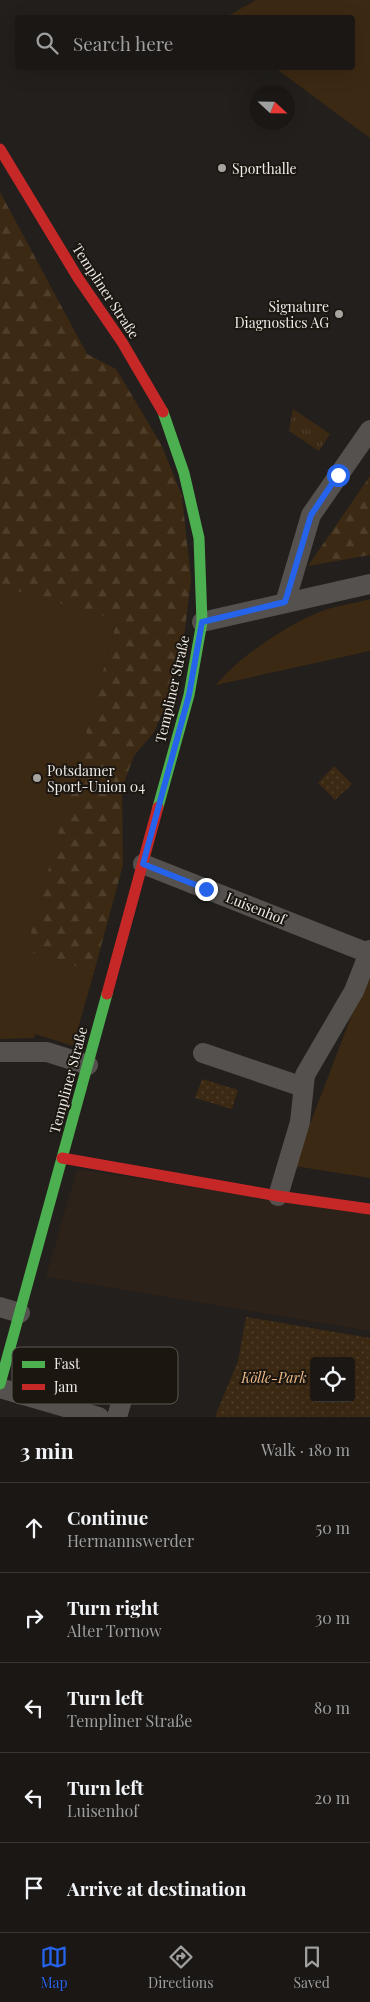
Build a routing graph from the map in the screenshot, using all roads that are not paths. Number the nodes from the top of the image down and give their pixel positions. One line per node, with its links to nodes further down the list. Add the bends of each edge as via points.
1 (0, 149): 5 (street, Templiner Straße, via 162,410 184,473 199,538)
2 (370, 430): 4 (street, via 311,515)
3 (370, 584): 4 (street)
4 (285, 602): 5 (street)
5 (202, 622): 6 (street, Templiner Straße, via 189,695)
6 (143, 864): 7 (street, Luisenhof); 10 (street, Templiner Straße)
7 (369, 952): 11 (street, Luisenhof, via 354,991 310,1064)
8 (0, 1052): 10 (street, via 47,1052)
9 (203, 1052): 11 (street)
10 (88, 1065): 12 (street, Templiner Straße)
11 (304, 1087): 13 (street, Luisenhof, via 300,1122)
12 (62, 1158): 13 (street); 16 (street, Templiner Straße)
13 (278, 1196): 14 (street)
14 (370, 1209)
15 (0, 1307): 16 (street)
16 (20, 1313): 17 (street, Templiner Straße)
17 (0, 1384)
18 (55, 1404): 20 (street)
19 (121, 1404): 21 (street)
20 (100, 1417)
21 (117, 1417)

